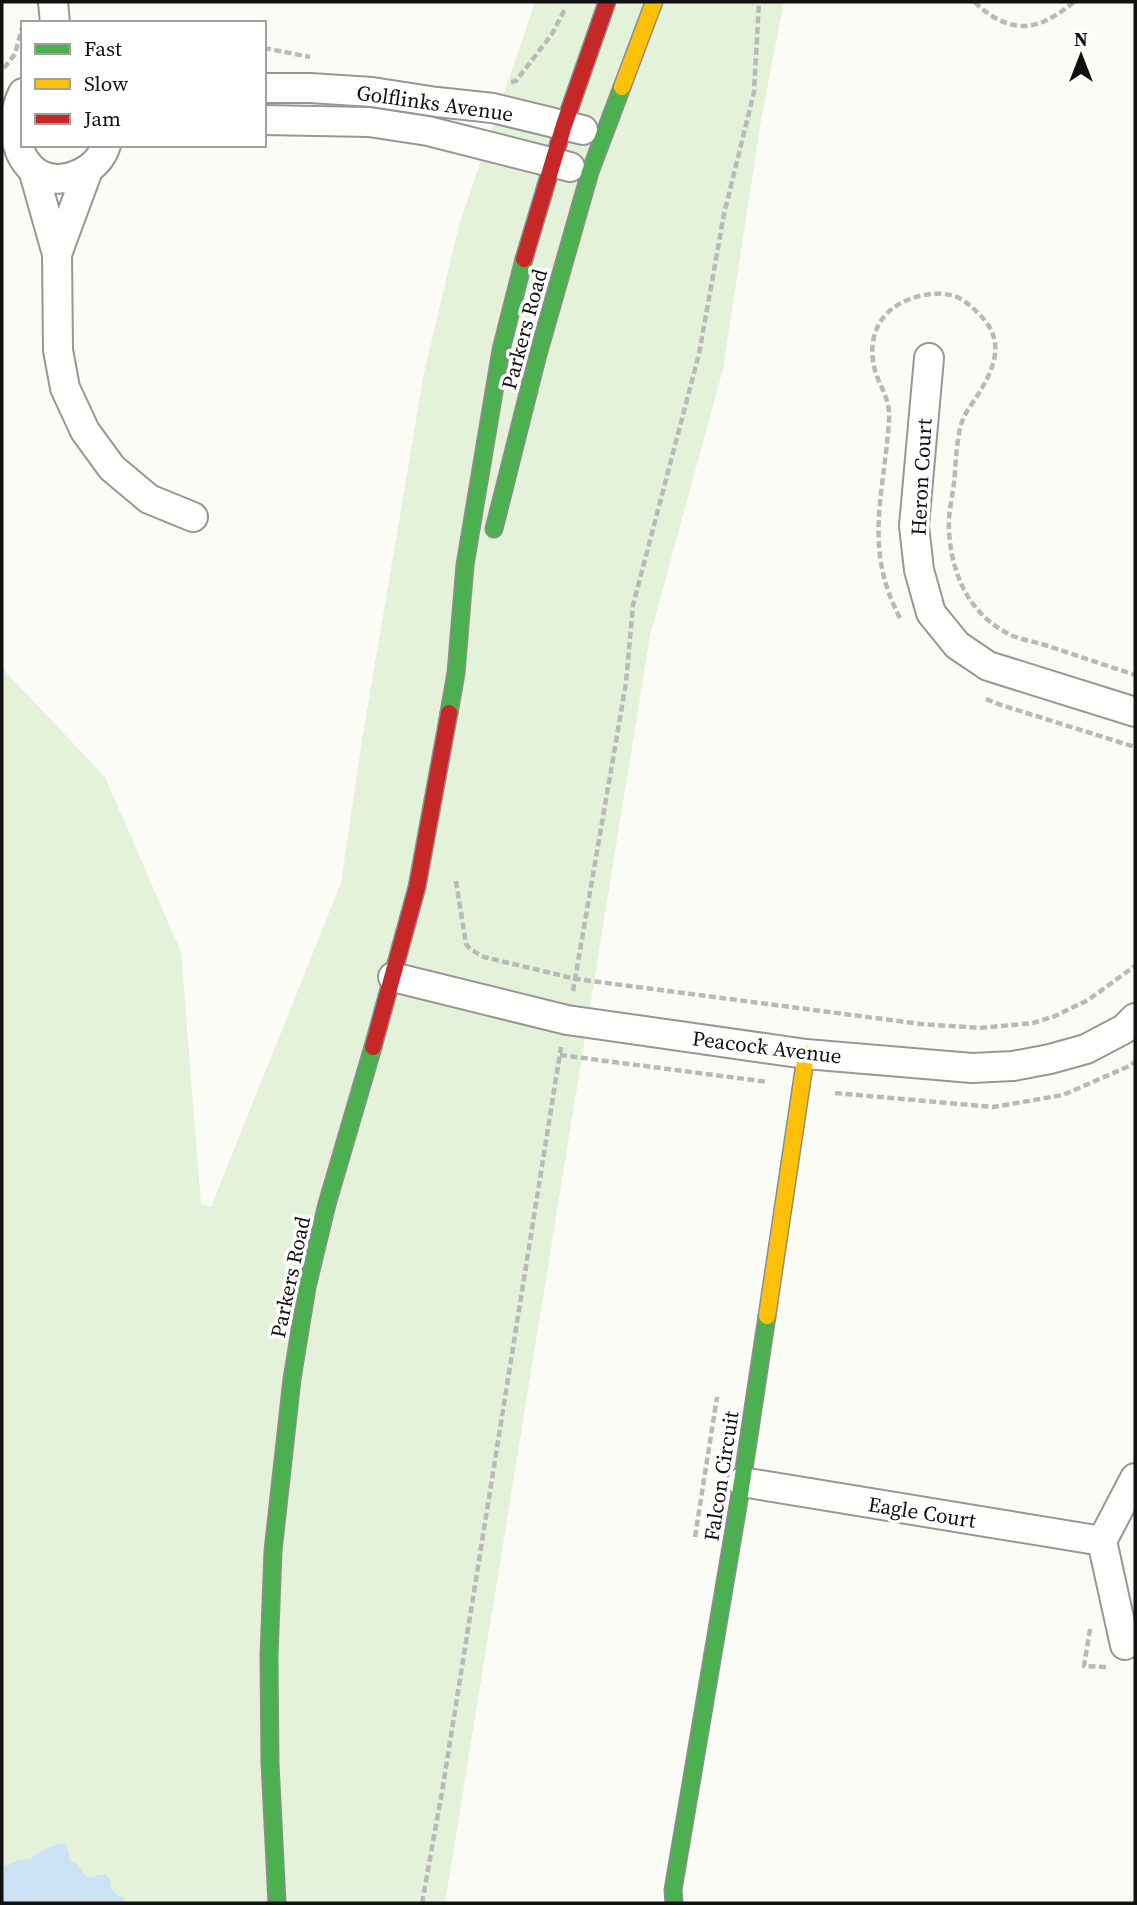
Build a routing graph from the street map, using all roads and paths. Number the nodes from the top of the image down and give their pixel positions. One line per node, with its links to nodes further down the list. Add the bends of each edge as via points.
1 (569, 2): 11 (path, via 552,34)
2 (607, 2): 15 (main road, Parkers Road)
3 (653, 2): 16 (main road, Parkers Road)
4 (759, 2): 35 (path, via 754,92 724,214 698,354 634,605 626,683)
5 (975, 2): 6 (path, via 1005,24 1026,26 1048,21)
6 (1074, 2)
7 (21, 32): 10 (path, via 15,54)
8 (266, 48): 9 (path)
9 (315, 58)
10 (2, 69)
11 (510, 83)
12 (266, 88): 15 (street, Golflinks Avenue, via 372,92 493,108)
13 (13, 103): 19 (street, via 8,137)
14 (266, 120): 18 (street, Golflinks Avenue, via 369,122 428,131)
15 (564, 125): 16 (street, Golflinks Avenue); 18 (main road, Parkers Road)
16 (602, 136): 20 (main road, Parkers Road)
17 (103, 153): 19 (street, via 71,178 52,179); 21 (street)
18 (553, 162): 20 (street, Golflinks Avenue); 27 (main road, Parkers Road, via 501,350 465,565)
19 (20, 169): 21 (street)
20 (590, 172): 24 (main road, Parkers Road)
21 (58, 254): 23 (street, via 58,350 65,388 85,432 112,468 149,499)
22 (929, 358): 30 (street, Heron Court, via 914,526 919,570 931,613 957,645 988,666)
23 (192, 517)
24 (491, 543)
25 (478, 595): 27 (main road, Parkers Road)
26 (903, 624): 28 (path, via 885,586 878,546 890,420 889,404 873,362 873,342 881,318 903,302 920,295 952,295 968,303 992,329 996,354 993,368 961,423 957,446 949,528 960,584 968,600 1006,633)
27 (456, 673): 34 (main road, Parkers Road, via 417,887)
28 (1135, 675)
29 (982, 697): 31 (path)
30 (1135, 712)
31 (1135, 747)
32 (456, 881): 35 (path, via 470,949 484,957)
33 (1135, 966): 35 (path, via 1088,1000 1055,1016 980,1028)
34 (393, 977): 37 (street, Peacock Avenue); 46 (main road, Parkers Road, via 327,1204 292,1380 273,1551 269,1656)
35 (576, 979): 37 (path)
36 (1135, 1018): 38 (street, Peacock Avenue, via 1086,1049 1013,1066 972,1068)
37 (567, 1020): 38 (street, Peacock Avenue); 47 (path)
38 (806, 1054): 41 (main road, Falcon Circuit)
39 (719, 1385): 42 (path)
40 (1135, 1478): 43 (street)
41 (742, 1482): 43 (street, Eagle Court); 48 (main road, Falcon Circuit)
42 (695, 1537)
43 (1102, 1541): 45 (street)
44 (1090, 1622): 45 (path, via 1084,1666)
45 (1119, 1656)
46 (277, 1903)
47 (422, 1903)
48 (674, 1903)

